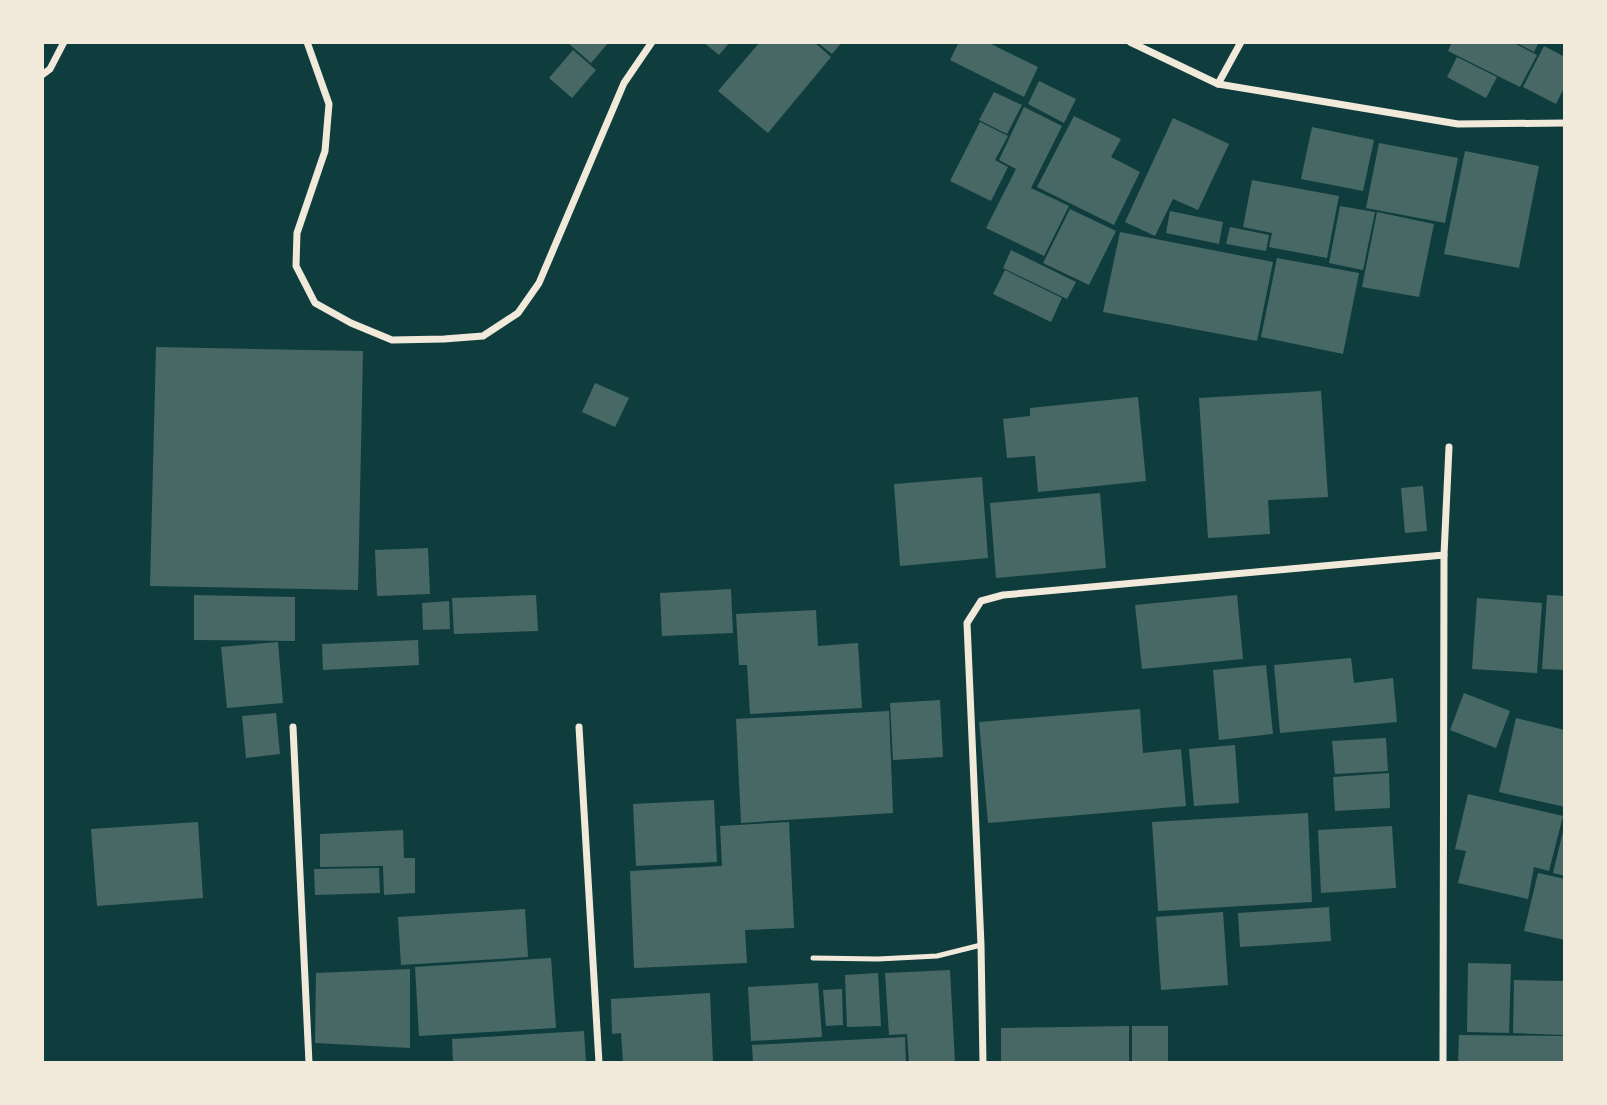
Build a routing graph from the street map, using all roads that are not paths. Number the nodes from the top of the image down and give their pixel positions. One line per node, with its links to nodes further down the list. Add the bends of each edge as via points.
1 (64, 42): 6 (street)
2 (307, 42): 3 (street, via 329,104 325,151 298,233 296,266 315,303 393,340 483,336 518,313 539,283 624,83)
3 (652, 42)
4 (1130, 42): 7 (street)
5 (1241, 42): 7 (street)
6 (42, 75)
7 (1218, 84): 8 (street, via 1458,124)
8 (1565, 122)
9 (1449, 447): 10 (street)
10 (1444, 555): 13 (street, via 1003,595 981,601 967,623); 18 (street)
11 (293, 727): 15 (street)
12 (579, 727): 16 (street)
13 (981, 945): 14 (lane, via 937,956); 17 (street)
14 (813, 958)
15 (309, 1063)
16 (599, 1063)
17 (983, 1063)
18 (1443, 1063)

